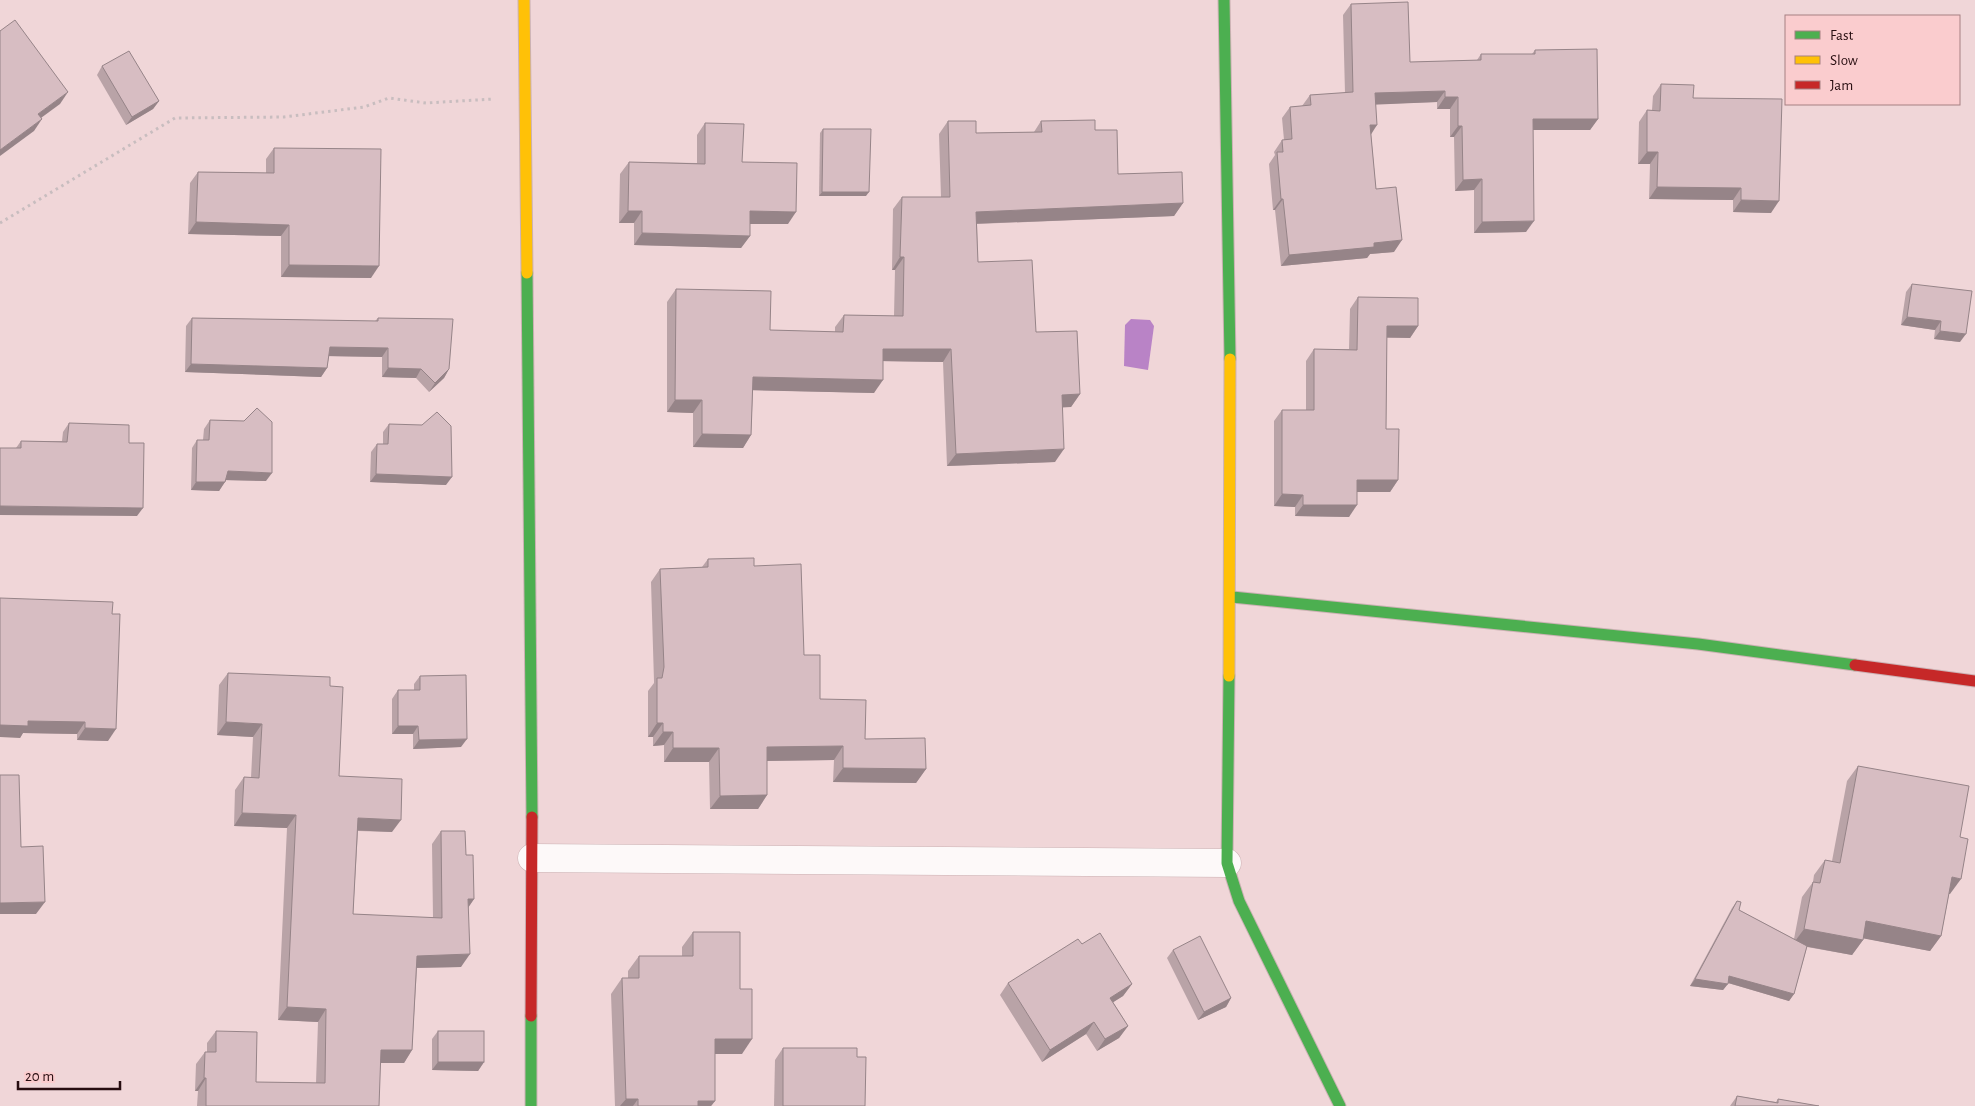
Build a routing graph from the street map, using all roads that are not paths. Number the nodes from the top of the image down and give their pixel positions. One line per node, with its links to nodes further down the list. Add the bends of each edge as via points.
1 (524, 0): 5 (street)
2 (1224, 0): 3 (street)
3 (1232, 597): 4 (street, via 1698,644); 6 (street)
4 (1975, 681)
5 (532, 858): 6 (street); 7 (street)
6 (1227, 863): 8 (street, via 1239,900)
7 (531, 1106)
8 (1340, 1106)

